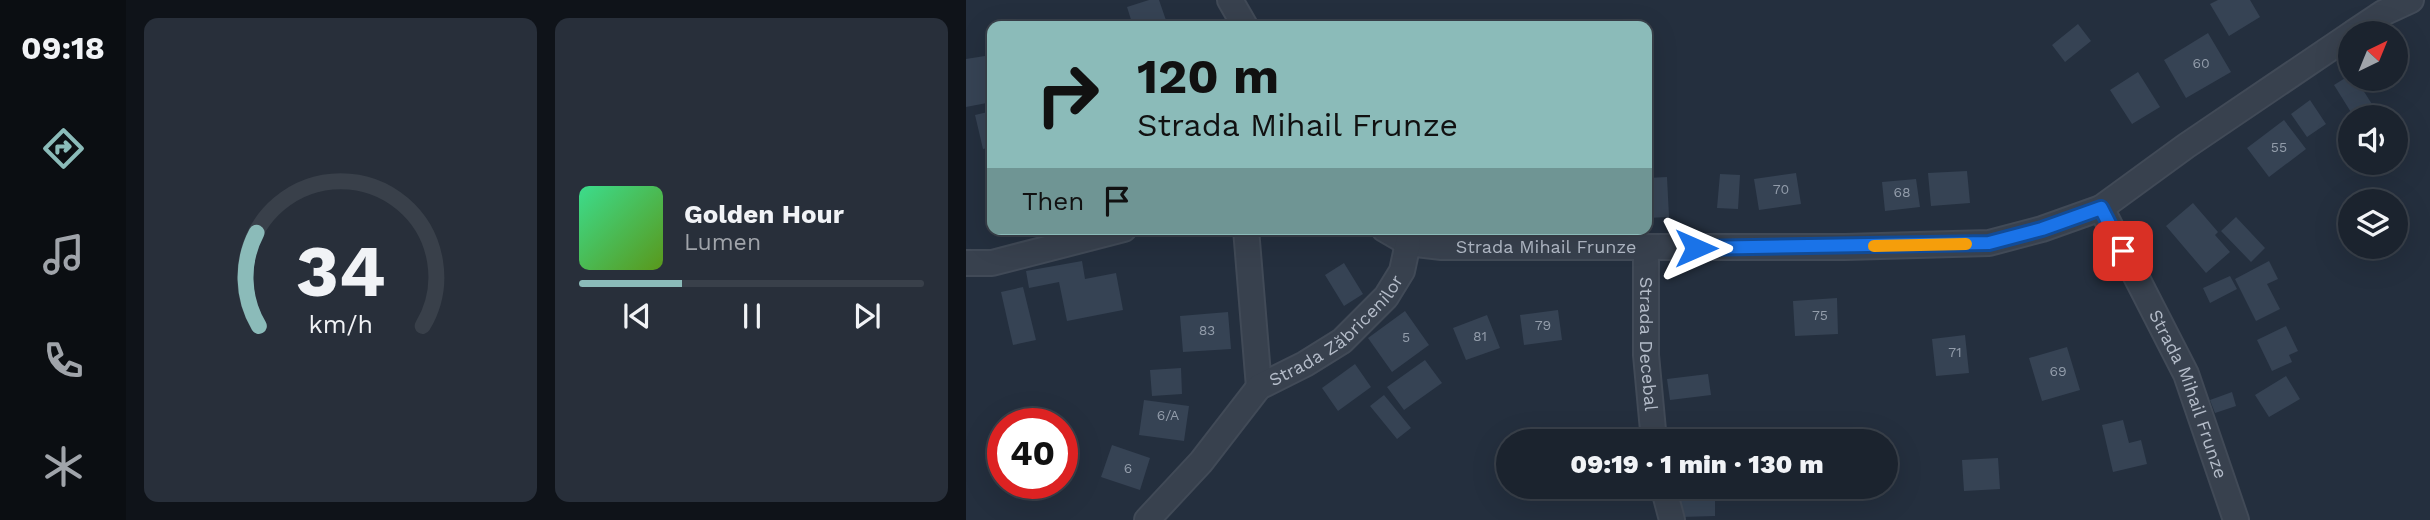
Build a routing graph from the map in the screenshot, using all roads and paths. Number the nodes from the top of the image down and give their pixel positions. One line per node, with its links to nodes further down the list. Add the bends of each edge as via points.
1 (1230, 0): 3 (street)
2 (2411, 0): 4 (street, Strada Mihail Frunze)
3 (1242, 21)
4 (2371, 21)
5 (2338, 43): 6 (street, Strada Mihail Frunze)
6 (2101, 208): 11 (street, Strada Mihail Frunze, via 1989,243); 16 (street, Strada Mihail Frunze, via 2186,374)
7 (1101, 235): 12 (street, via 992,263)
8 (1246, 235): 13 (street)
9 (1394, 235): 10 (street)
10 (1408, 243): 11 (street, Strada Mihail Frunze); 13 (street, Strada Zăbricenilor, via 1402,271 1386,296 1342,341)
11 (1646, 248): 14 (street, Strada Decebal, via 1646,355)
12 (966, 263)
13 (1259, 387): 17 (street, Strada Zăbricenilor, via 1201,462)
14 (1653, 429)
15 (1666, 499): 18 (street)
16 (2234, 515)
17 (1147, 520)
18 (1672, 520)

